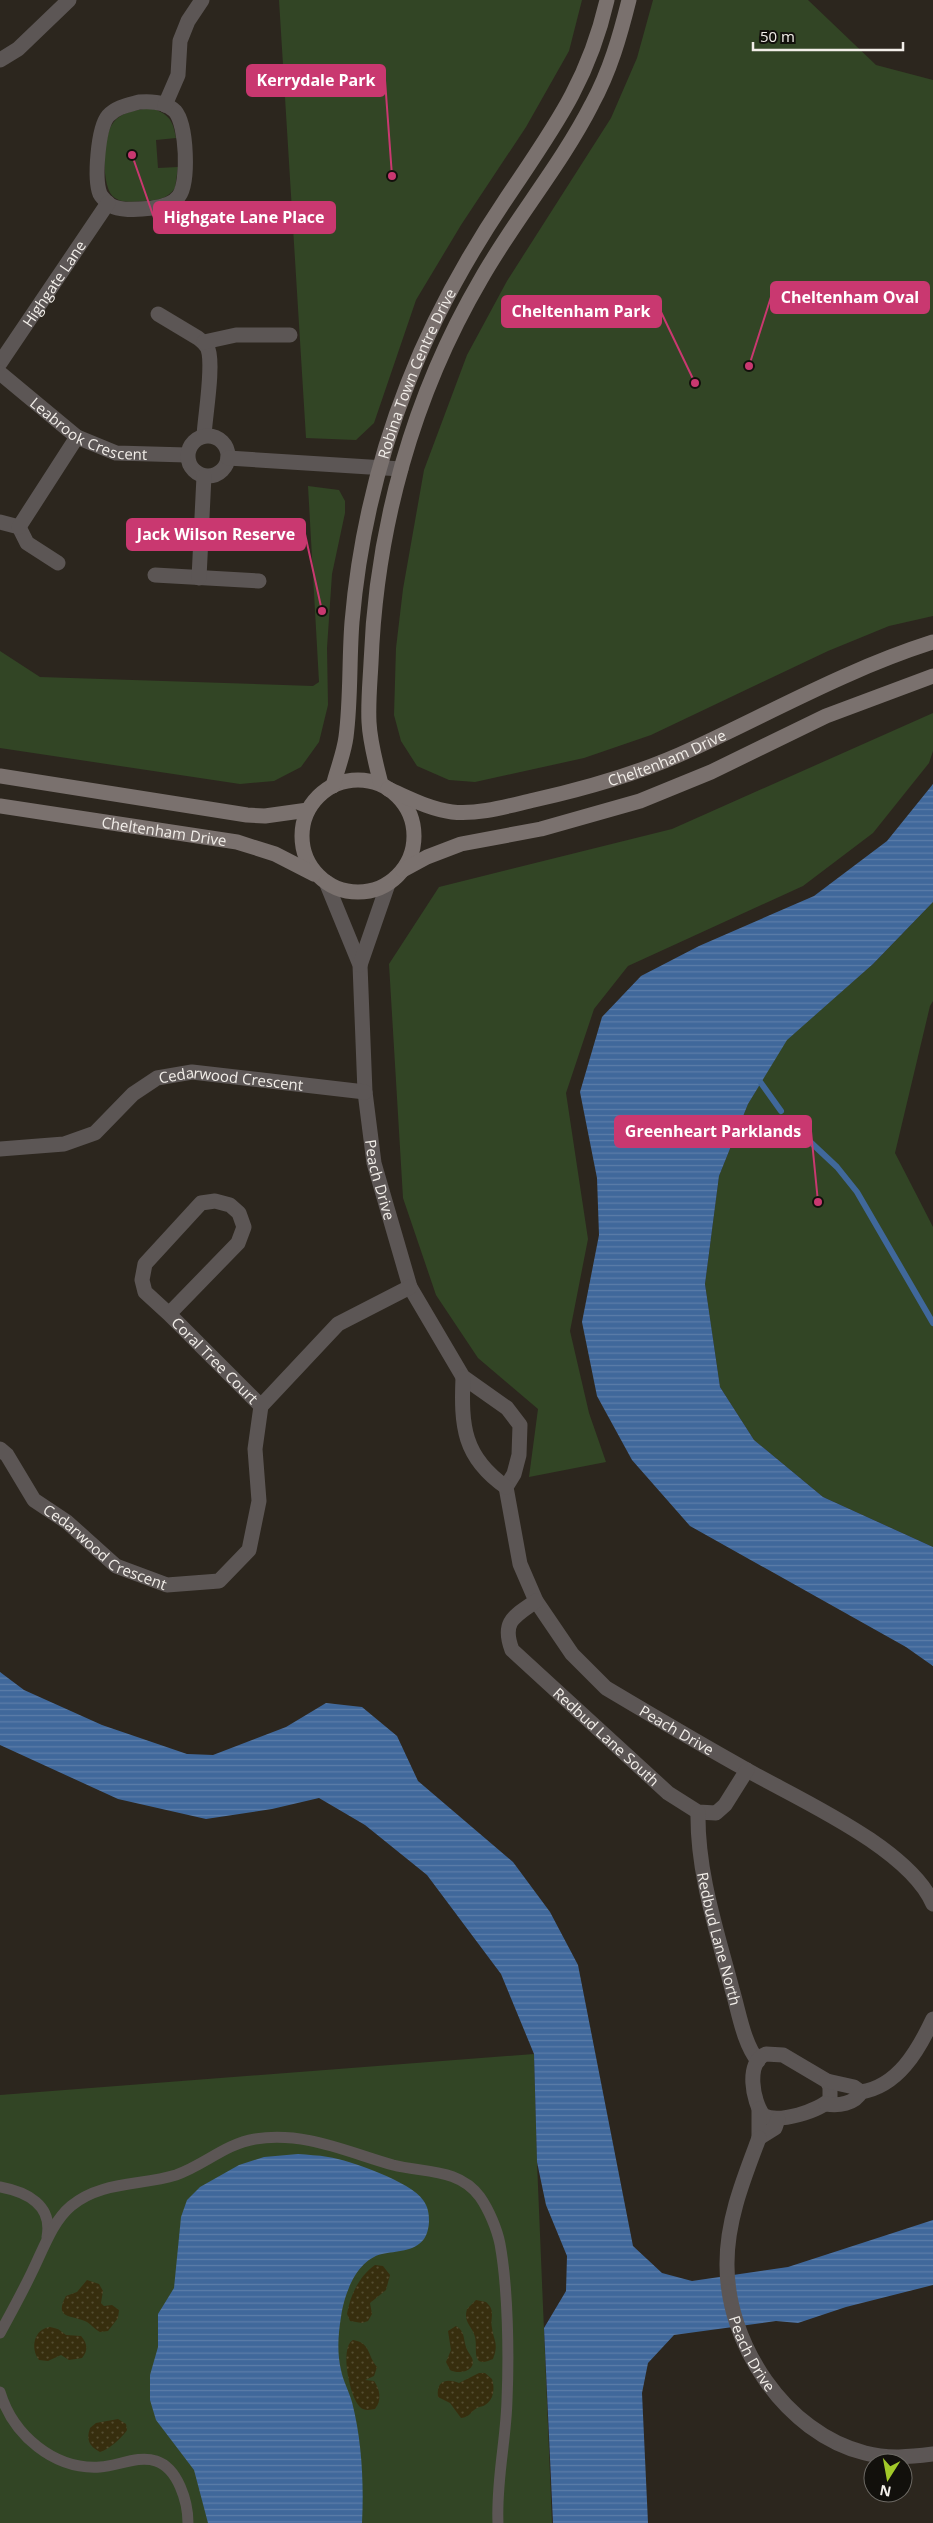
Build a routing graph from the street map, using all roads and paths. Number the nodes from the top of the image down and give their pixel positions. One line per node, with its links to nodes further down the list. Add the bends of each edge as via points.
1 (69, 0): 5 (street, via 18,49)
2 (202, 0): 6 (street, via 183,34 178,49 178,75)
3 (607, 0): 17 (main road, Robina Town Centre Drive, via 585,71 564,111 444,300 408,382)
4 (628, 0): 18 (main road, Robina Town Centre Drive, via 614,55 594,102 480,280 439,359)
5 (0, 60)
6 (166, 105): 7 (street, via 146,101 123,106 110,114 102,125 99,188); 7 (street, via 175,112 183,127 185,172 181,193 171,203 152,208 118,208)
7 (108, 203): 11 (street, Highgate Lane)
8 (158, 314): 10 (street)
9 (290, 335): 10 (street, via 236,336)
10 (204, 342): 13 (street, via 210,363)
11 (0, 363)
12 (0, 373): 14 (street, Leabrook Crescent)
13 (204, 436): 15 (street, via 191,445); 16 (street, via 219,439 227,449)
14 (76, 437): 15 (street, Leabrook Crescent, via 116,453); 21 (street)
15 (188, 456): 19 (street, via 194,471)
16 (228, 458): 17 (street); 19 (street, via 222,471 210,477)
17 (378, 467): 18 (street); 29 (main road, Robina Town Centre Drive, via 360,555 352,622 346,739)
18 (401, 469): 30 (main road, Robina Town Centre Drive, via 388,520 372,632 369,721)
19 (204, 476): 24 (street)
20 (0, 522): 21 (street)
21 (19, 527): 22 (street, via 27,543)
22 (58, 564)
23 (155, 575): 24 (street)
24 (199, 578): 25 (street)
25 (259, 581)
26 (933, 642): 30 (main road, Cheltenham Drive, via 886,657 836,679 669,759 571,792 512,806 454,812 436,809)
27 (933, 676): 33 (main road, Cheltenham Drive, via 826,716 675,788 580,819 461,844)
28 (0, 776): 32 (main road, Cheltenham Drive, via 247,815)
29 (333, 786): 30 (main road, via 359,780); 32 (main road, via 318,796)
30 (384, 786): 33 (main road, via 406,806 414,827 413,849)
31 (0, 806): 34 (main road, Cheltenham Drive, via 237,842 276,854)
32 (308, 810): 34 (main road, via 303,826 304,851 311,866)
33 (403, 870): 35 (main road)
34 (324, 880): 35 (main road, via 339,889 360,892); 36 (street, Peach Drive)
35 (388, 884): 36 (street, Peach Drive)
36 (360, 965): 37 (street, Peach Drive)
37 (365, 1092): 38 (street, Cedarwood Crescent, via 192,1072 158,1078 133,1094 95,1133 64,1144); 39 (street, Peach Drive, via 374,1163)
38 (0, 1149)
39 (410, 1288): 41 (street, Peach Drive); 42 (street, via 338,1324)
40 (169, 1314): 40 (street, Coral Tree Court, via 145,1292 142,1280 145,1264 201,1203 230,1204 239,1213 244,1227 238,1243); 42 (street, Coral Tree Court)
41 (463, 1377): 44 (street, Peach Drive, via 464,1422 470,1447); 44 (street, Peach Drive, via 507,1408 520,1425 514,1474)
42 (261, 1406): 43 (street, Cedarwood Crescent, via 255,1450 260,1501 249,1550 219,1581 167,1585 116,1566 68,1522 34,1500)
43 (0, 1449)
44 (506, 1488): 45 (street, Peach Drive, via 520,1564)
45 (536, 1601): 46 (street, Peach Drive, via 572,1654 606,1688); 47 (street, Redbud Lane South, via 508,1625 512,1650 644,1772)
46 (747, 1770): 47 (street, via 721,1810 710,1814); 48 (street, Peach Drive, via 901,1862)
47 (698, 1812): 50 (street, Redbud Lane North, via 706,1890 740,2017)
48 (933, 1904)
49 (933, 2019): 52 (street, via 900,2072 882,2086)
50 (758, 2061): 51 (street, via 766,2054 783,2055); 54 (street, Peach Drive, via 754,2087)
51 (827, 2080): 52 (street, via 854,2087); 53 (street, via 831,2095)
52 (860, 2092): 53 (street, via 850,2102)
53 (826, 2104): 55 (street)
54 (759, 2110): 55 (street, via 767,2118); 56 (street, Peach Drive)
55 (778, 2119): 56 (street, Peach Drive, via 775,2128)
56 (760, 2138): 61 (street, Peach Drive, via 732,2220 727,2257 733,2310 752,2358 776,2395 831,2440 874,2456)
57 (0, 2188): 58 (lane, via 17,2190 38,2202 44,2211 48,2229)
58 (45, 2246): 59 (lane); 63 (lane, via 60,2217 89,2194 112,2186 176,2174 232,2146 254,2139 302,2138 407,2168 444,2172 464,2182 480,2197 500,2242 507,2401)
59 (0, 2333)
60 (0, 2392): 62 (lane, via 11,2416 27,2438 65,2464 100,2467 147,2459 166,2466 176,2478)
61 (933, 2454)
62 (188, 2523)
63 (498, 2523)

